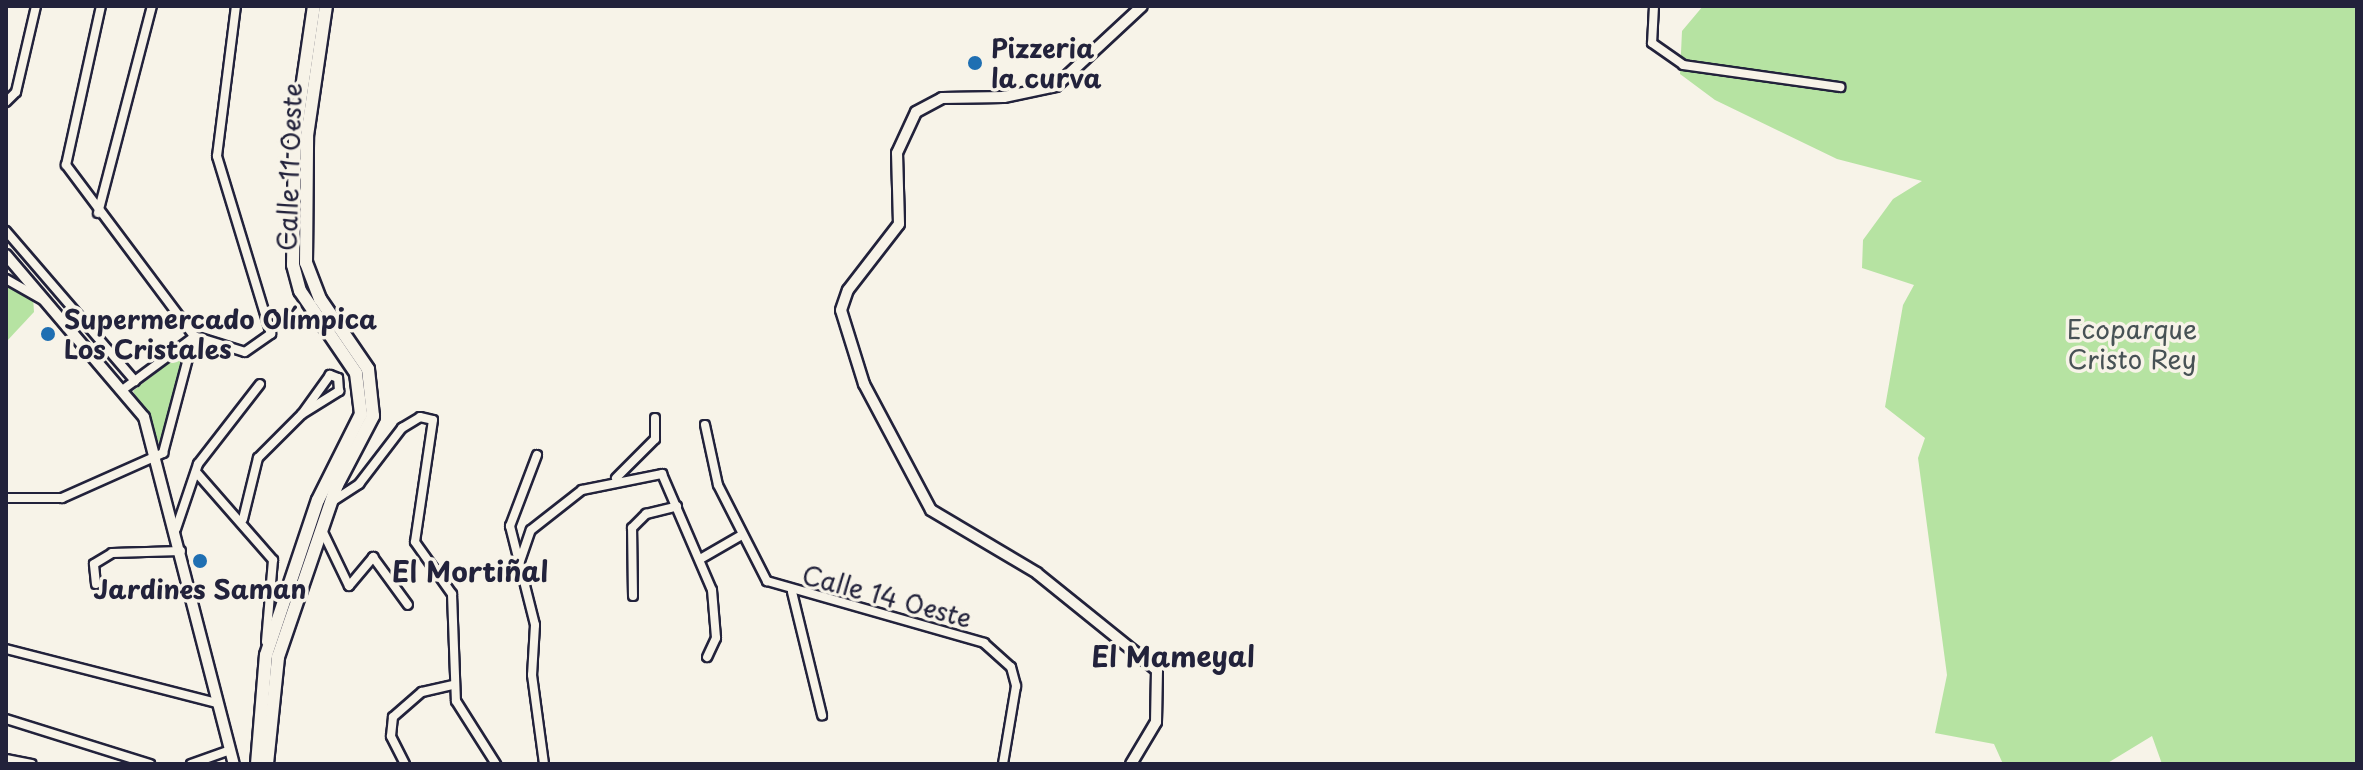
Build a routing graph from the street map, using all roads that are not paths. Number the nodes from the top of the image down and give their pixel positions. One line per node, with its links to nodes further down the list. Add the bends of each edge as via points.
1 (36, 6): 9 (street)
2 (101, 6): 10 (street, via 66,165)
3 (152, 6): 10 (street)
4 (236, 6): 15 (street, via 217,156 271,334 245,352)
5 (1142, 6): 64 (street, via 1056,86 1004,97 942,98 916,112 897,153 899,224 841,310 864,384 931,510 1037,573 1157,670 1156,722)
6 (1654, 6): 8 (street, via 1652,43 1683,65)
7 (319, 9): 24 (main road, Calle 11 Oeste, via 307,136 306,263 320,299 368,369 374,396 369,432); 46 (main road, Calle 11 Oeste, via 295,136 293,265 300,291 356,373 361,414 318,500)
8 (1840, 87)
9 (8, 101)
10 (98, 213): 15 (street)
11 (6, 231): 16 (street)
12 (6, 255): 14 (street)
13 (6, 279): 14 (street)
14 (50, 302): 18 (street)
15 (194, 336): 16 (street); 23 (street, via 176,426)
16 (135, 381): 18 (street)
17 (260, 384): 25 (street)
18 (125, 388): 23 (street)
19 (302, 414): 19 (street, via 330,375 341,381 339,391); 32 (street, via 258,458)
20 (655, 418): 26 (street, via 655,439)
21 (705, 425): 35 (street, Calle 14 Oeste)
22 (537, 455): 40 (street, via 510,526)
23 (158, 456): 29 (street, via 62,498); 33 (street)
24 (345, 469): 27 (street); 30 (main road, Calle 11 Oeste)
25 (196, 472): 32 (street); 33 (street)
26 (616, 478): 31 (street, via 662,474); 40 (street, via 582,490 531,530)
27 (359, 484): 30 (street); 48 (street, via 385,443 412,420 433,420 415,542 458,612)
28 (6, 492): 29 (street)
29 (10, 499)
30 (330, 503): 34 (main road, Calle 11 Oeste)
31 (677, 506): 38 (street); 43 (street, via 646,514 632,528)
32 (243, 519): 46 (street, via 273,560)
33 (176, 529): 37 (street)
34 (322, 530): 36 (street); 39 (main road, Calle 11 Oeste)
35 (740, 536): 38 (street); 42 (street, Calle 14 Oeste, via 767,581)
36 (333, 549): 39 (street); 44 (street, via 351,588 373,557)
37 (181, 551): 41 (street, via 112,553 94,564); 49 (street)
38 (702, 558): 47 (street, via 715,610)
39 (311, 559): 59 (main road, Calle 11 Oeste, via 271,687)
40 (518, 567): 62 (street, via 535,625 532,675)
41 (96, 584)
42 (792, 592): 50 (street); 63 (street, Calle 14 Oeste, via 938,627 999,654 1016,686)
43 (633, 596)
44 (408, 605)
45 (6, 649): 49 (street)
46 (266, 655): 58 (main road, Calle 11 Oeste, via 259,685)
47 (707, 657)
48 (453, 685): 60 (street, via 422,692 393,717 391,736); 61 (street)
49 (217, 703): 52 (street)
50 (822, 715)
51 (6, 719): 55 (street)
52 (230, 750): 56 (street); 57 (street)
53 (6, 759): 54 (street)
54 (32, 764)
55 (150, 764)
56 (191, 764)
57 (234, 764)
58 (257, 764)
59 (267, 764)
60 (405, 764)
61 (496, 764)
62 (544, 764)
63 (1003, 764)
64 (1131, 764)

